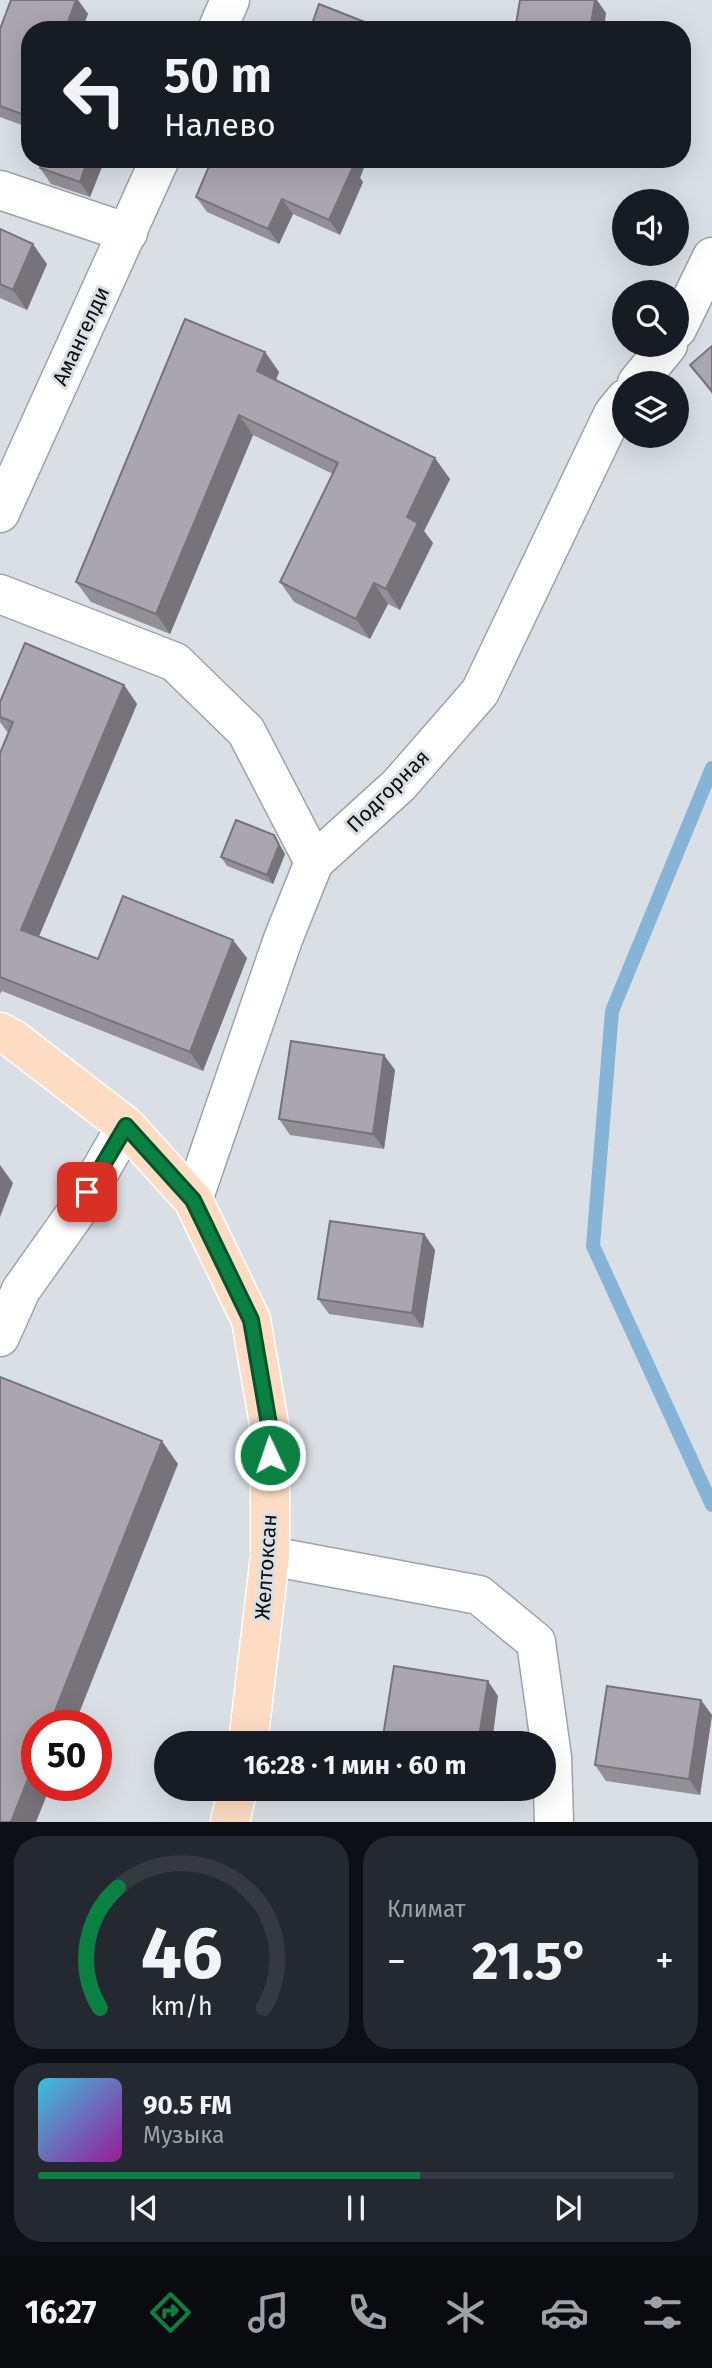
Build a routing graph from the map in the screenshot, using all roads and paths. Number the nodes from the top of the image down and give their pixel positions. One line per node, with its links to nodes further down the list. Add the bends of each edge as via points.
1 (230, 0): 2 (street)
2 (221, 21)
3 (156, 168): 5 (street, Амангелди)
4 (0, 190): 5 (street)
5 (128, 233): 13 (street, Амангелди)
6 (712, 257): 7 (street)
7 (689, 305)
8 (712, 318): 9 (street)
9 (689, 330)
10 (658, 357): 11 (street)
11 (647, 371)
12 (612, 416): 15 (street, Подгорная, via 480,692 398,785)
13 (0, 513)
14 (0, 594): 15 (street, via 175,662 246,731)
15 (314, 862): 18 (street, Подгорная)
16 (0, 1032): 17 (main road, Желтоксан)
17 (126, 1126): 18 (main road, Желтоксан); 19 (street, via 75,1214 20,1290)
18 (193, 1200): 20 (main road, Желтоксан, via 251,1320 270,1430)
19 (0, 1337)
20 (270, 1556): 21 (main road, Желтоксан); 24 (street, via 478,1595 536,1642 552,1757)
21 (249, 1731)
22 (234, 1801): 23 (main road)
23 (230, 1822)
24 (554, 1822)

